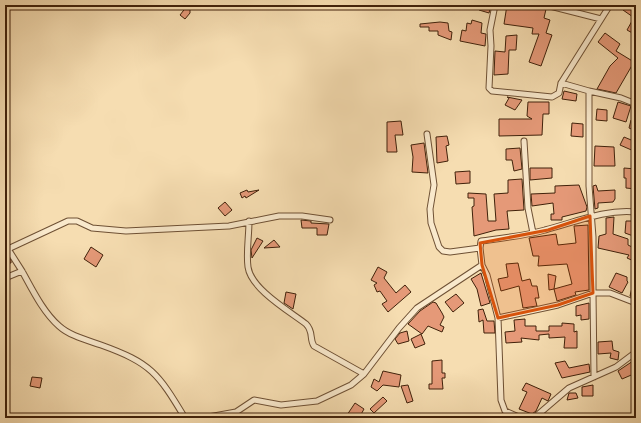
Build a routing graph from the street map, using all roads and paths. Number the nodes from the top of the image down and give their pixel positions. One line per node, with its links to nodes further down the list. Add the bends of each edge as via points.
1 (495, 5): 5 (street, via 490,30 492,46 488,88 492,91 552,97 559,93)
2 (546, 5): 4 (street)
3 (610, 5): 4 (street)
4 (601, 19): 5 (street)
5 (561, 83): 6 (street)
6 (589, 91): 7 (street); 11 (street)
7 (636, 104)
8 (427, 134): 16 (street, via 434,185 430,223 439,247 450,252)
9 (524, 141): 14 (street, via 528,208)
10 (636, 212): 11 (street, via 620,211)
11 (590, 216): 14 (street); 21 (street, via 593,237)
12 (330, 220): 13 (street, via 279,216)
13 (249, 221): 17 (street, via 229,226 126,231 92,228 77,221 68,221); 25 (street, via 250,277 268,296 311,329 314,346)
14 (533, 233): 16 (street, via 481,241)
15 (5, 244): 17 (street)
16 (480, 248): 18 (street)
17 (8, 249): 19 (street)
18 (482, 265): 23 (street); 25 (street, via 417,308)
19 (22, 271): 20 (street); 27 (street, via 46,312 59,326 70,334 137,359 151,369 164,383)
20 (5, 278)
21 (593, 293): 22 (street, via 610,293); 23 (street, via 558,305); 26 (street)
22 (636, 303)
23 (498, 318): 29 (street, via 501,400 505,411)
24 (636, 352): 26 (street, via 623,363)
25 (364, 374): 28 (street, via 351,385 317,401 281,405 254,400 236,412)
26 (594, 377): 30 (street, via 569,388)
27 (185, 418)
28 (203, 418)
29 (522, 418)
30 (534, 418)

